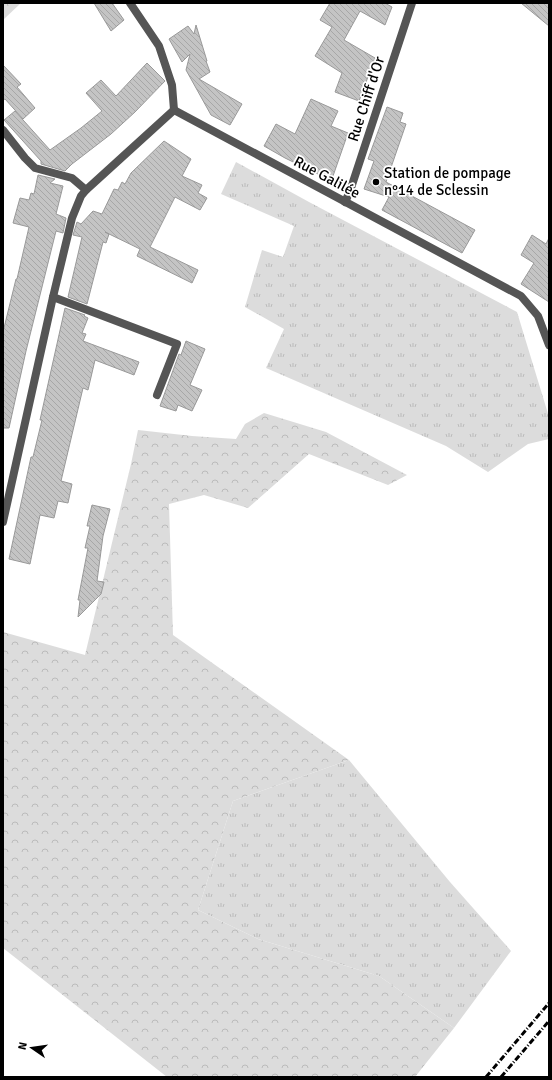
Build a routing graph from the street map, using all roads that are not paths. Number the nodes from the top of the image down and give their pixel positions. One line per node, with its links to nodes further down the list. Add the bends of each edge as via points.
1 (130, 3): 3 (street, via 159,46 172,85)
2 (412, 3): 6 (street, Rue Chiff d'Or)
3 (174, 110): 5 (street); 6 (street, Rue Galilée)
4 (3, 130): 5 (street, via 36,168 72,178)
5 (86, 190): 7 (street, via 72,218)
6 (345, 202): 8 (street, Rue Galilée, via 521,296 538,316)
7 (53, 297): 9 (street, via 177,344); 10 (street)
8 (549, 345)
9 (157, 395)
10 (3, 522)

